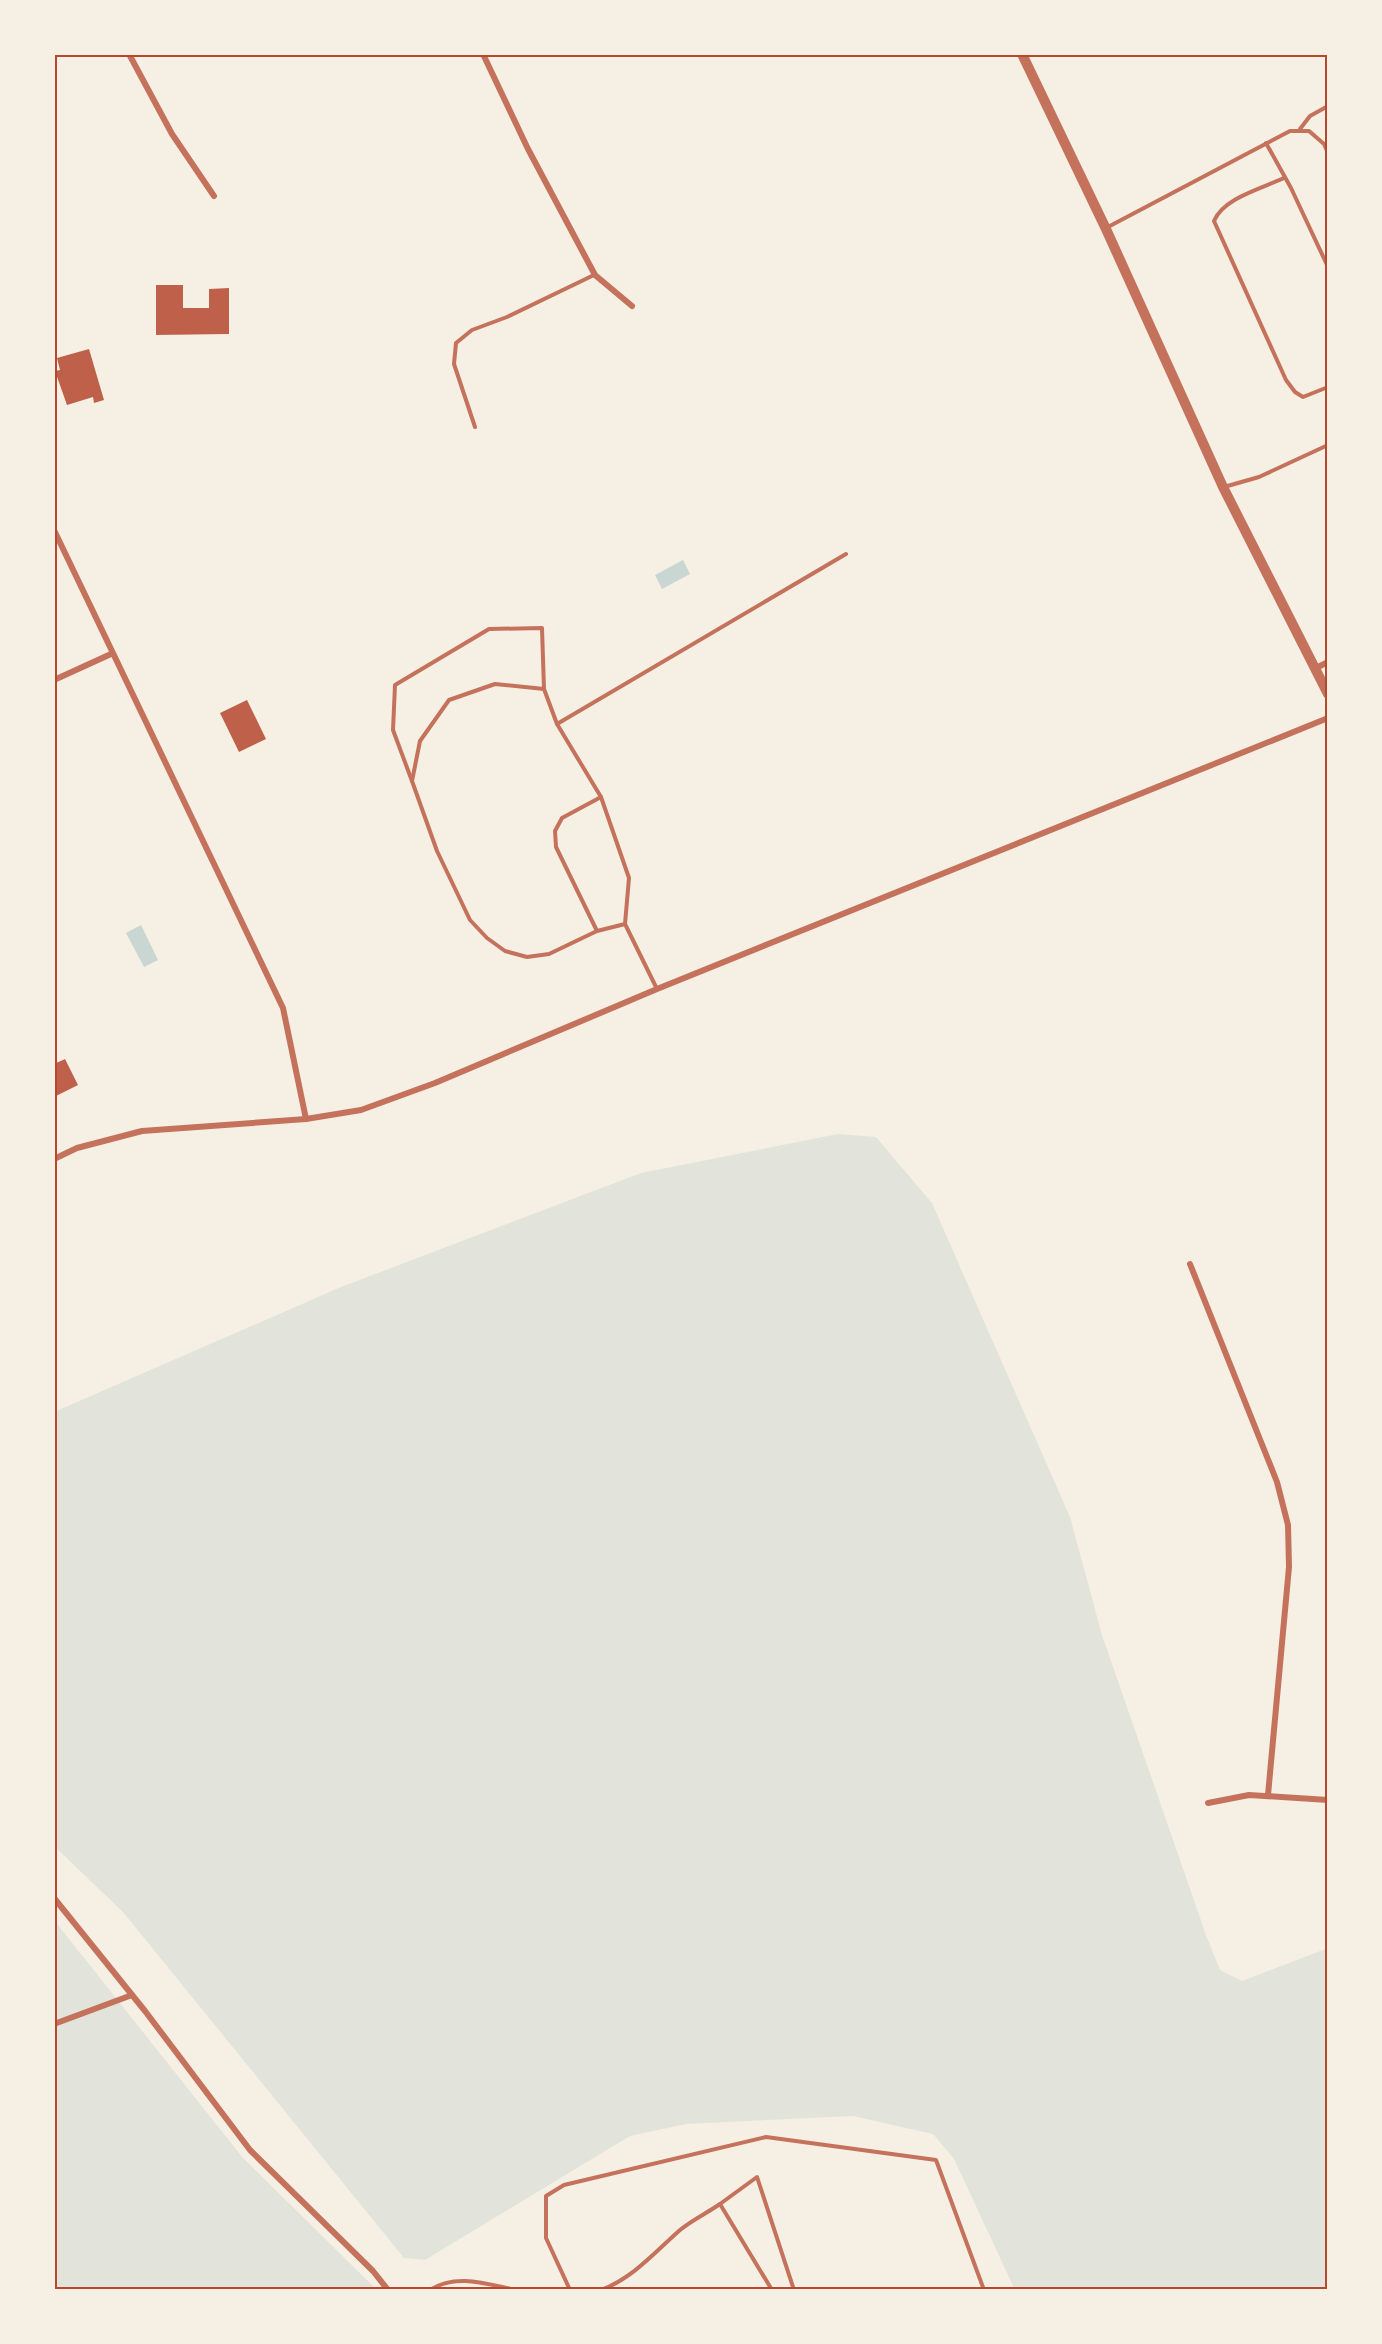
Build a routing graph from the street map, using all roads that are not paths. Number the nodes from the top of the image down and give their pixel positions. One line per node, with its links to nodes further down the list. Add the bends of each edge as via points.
1 (129, 54): 9 (street, via 172,134)
2 (483, 54): 12 (street)
3 (1022, 54): 10 (street)
4 (1328, 106): 5 (lane, via 1310,116)
5 (1300, 129): 6 (lane); 7 (lane, via 1317,136)
6 (1266, 143): 8 (lane); 10 (lane)
7 (1328, 153)
8 (1284, 178): 11 (lane); 14 (lane, via 1231,203 1218,212 1214,221 1286,380 1303,397)
9 (214, 196)
10 (1106, 229): 17 (street)
11 (1328, 267)
12 (595, 275): 13 (street); 15 (lane, via 472,330 456,343 454,364)
13 (632, 306)
14 (1328, 387)
15 (475, 427)
16 (1328, 445): 17 (lane, via 1259,477)
17 (1223, 487): 22 (street)
18 (54, 530): 20 (street)
19 (846, 554): 27 (lane)
20 (111, 654): 23 (street); 33 (street, via 283,1008)
21 (1328, 662): 22 (street)
22 (1316, 668): 25 (street)
23 (54, 680)
24 (544, 689): 27 (lane); 28 (lane, via 495,684 449,700 420,741); 28 (lane, via 542,628 489,629 395,685 393,730)
25 (1328, 694)
26 (1328, 718): 32 (street)
27 (557, 724): 29 (lane)
28 (412, 781): 31 (lane, via 437,851 470,920 487,938 505,951 527,957 549,954)
29 (601, 797): 30 (lane, via 629,878); 31 (lane, via 562,818 555,831 556,847)
30 (625, 924): 31 (lane); 32 (lane)
31 (597, 931)
32 (657, 989): 33 (street, via 435,1083 361,1110)
33 (306, 1119): 34 (street, via 142,1131 77,1148)
34 (54, 1160)
35 (1190, 1264): 36 (street, via 1277,1482 1288,1524 1289,1567)
36 (1268, 1794): 37 (street); 38 (street)
37 (1328, 1800)
38 (1208, 1803)
39 (54, 1898): 40 (street)
40 (132, 1995): 41 (street); 43 (street, via 250,2150)
41 (54, 2024)
42 (720, 2204): 47 (lane, via 682,2228 642,2265); 48 (lane); 49 (lane, via 757,2177)
43 (388, 2290)
44 (430, 2290): 45 (lane, via 442,2282 467,2280)
45 (516, 2290)
46 (570, 2290): 50 (lane, via 546,2238 546,2196 564,2185 766,2137 936,2160)
47 (601, 2290)
48 (772, 2290)
49 (794, 2290)
50 (984, 2290)

